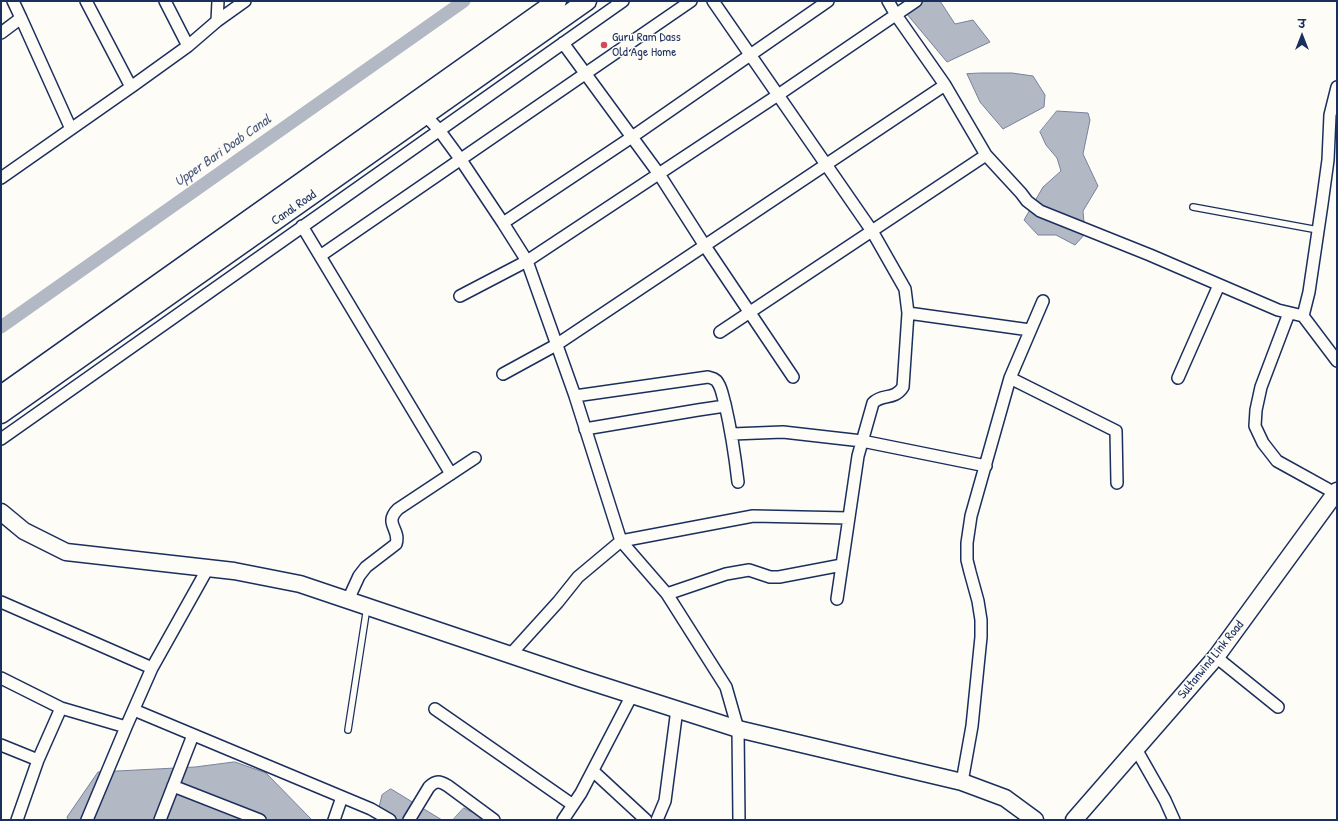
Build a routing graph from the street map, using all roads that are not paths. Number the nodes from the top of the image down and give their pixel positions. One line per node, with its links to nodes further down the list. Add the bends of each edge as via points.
1 (13, 1): 15 (street)
2 (86, 1): 23 (street)
3 (165, 1): 19 (street)
4 (218, 1): 16 (street)
5 (245, 1): 16 (street)
6 (557, 1): 58 (main road, Canal Road)
7 (587, 1): 26 (main road, Canal Road)
8 (624, 1): 18 (street)
9 (691, 1): 21 (street)
10 (713, 1): 20 (street)
11 (828, 1): 20 (street)
12 (888, 1): 14 (street)
13 (916, 1): 14 (street)
14 (896, 15): 22 (street); 25 (street)
15 (21, 18): 17 (street); 27 (street)
16 (217, 21): 19 (street)
17 (1, 33)
18 (563, 43): 21 (street); 28 (street)
19 (188, 46): 23 (street)
20 (751, 55): 25 (street); 29 (street)
21 (585, 73): 29 (street); 31 (street)
22 (945, 85): 30 (street); 32 (street)
23 (131, 87): 27 (street)
24 (1337, 87): 38 (street, via 1330,115 1328,160)
25 (778, 95): 32 (street); 33 (street)
26 (426, 115): 28 (street); 61 (main road, Canal Road)
27 (72, 129): 34 (street)
28 (439, 130): 31 (street); 37 (street)
29 (632, 137): 33 (street); 36 (street)
30 (986, 155): 39 (street); 43 (street, via 1027,201 1040,211)
31 (460, 160): 36 (street); 41 (street)
32 (826, 165): 39 (street); 40 (street)
33 (659, 174): 40 (street); 42 (street)
34 (1, 178)
35 (1193, 207): 38 (lane)
36 (503, 223): 42 (street)
37 (302, 226): 41 (street); 64 (street)
38 (1318, 230): 49 (street)
39 (872, 231): 46 (street); 47 (street, via 905,289)
40 (705, 246): 46 (street); 52 (street)
41 (320, 256): 68 (street)
42 (527, 261): 44 (street); 52 (street)
43 (1219, 285): 48 (street); 57 (street)
44 (460, 296)
45 (1043, 301): 50 (street)
46 (750, 312): 51 (street); 55 (street)
47 (908, 313): 50 (street); 65 (street, via 902,387 896,395 873,403)
48 (1289, 313): 49 (street); 71 (street, via 1261,387 1256,410 1256,426 1263,443 1277,461)
49 (1303, 316): 53 (street)
50 (1030, 330): 56 (street)
51 (720, 332)
52 (556, 345): 54 (street); 59 (street)
53 (1337, 361)
54 (503, 374)
55 (794, 377)
56 (1010, 378): 67 (street); 70 (street, via 1116,431)
57 (1178, 378)
58 (1, 395)
59 (575, 396): 60 (street, via 713,378 718,382); 62 (street)
60 (725, 406): 62 (street); 63 (street)
61 (1, 414)
62 (585, 429): 74 (street)
63 (732, 434): 65 (street, via 783,432); 69 (street)
64 (1, 439)
65 (862, 441): 67 (street); 73 (street)
66 (475, 458): 68 (street)
67 (986, 466): 100 (street, via 971,516 967,543 967,560 978,601 981,637 972,726)
68 (451, 474): 79 (street, via 393,514 396,544 366,567)
69 (738, 482)
70 (1117, 483)
71 (1336, 492): 83 (street, Sultanwind Link Road)
72 (1, 512): 76 (street, via 24,531 66,552)
73 (849, 518): 74 (street, via 752,516); 75 (street)
74 (621, 541): 77 (street); 82 (street, via 578,577)
75 (842, 565): 77 (street, via 779,577 770,577 749,570 726,574); 78 (street)
76 (208, 568): 79 (street, via 300,584); 84 (street)
77 (667, 594): 93 (street, via 726,687)
78 (837, 599)
79 (348, 600): 81 (street)
80 (1, 602): 84 (street)
81 (367, 607): 82 (street); 94 (lane)
82 (510, 655): 86 (street)
83 (1216, 657): 87 (street); 97 (street, Sultanwind Link Road)
84 (152, 668): 91 (street)
85 (1, 678): 88 (street)
86 (632, 694): 90 (street); 99 (street)
87 (1278, 707)
88 (61, 708): 92 (street); 98 (street)
89 (435, 709): 103 (street)
90 (677, 709): 93 (street); 114 (street, via 665,801)
91 (134, 710): 92 (street); 95 (street)
92 (126, 727): 105 (street)
93 (738, 729): 100 (street); 115 (street)
94 (348, 730)
95 (193, 735): 101 (street); 102 (street)
96 (1, 744): 98 (street)
97 (1136, 749): 117 (street, Sultanwind Link Road); 118 (street)
98 (38, 760): 104 (street)
99 (593, 771): 103 (street); 113 (street)
100 (962, 782): 116 (street, via 1005,798)
101 (173, 786): 106 (street); 107 (street)
102 (342, 797): 108 (street); 109 (street, via 371,808)
103 (573, 805): 112 (street)
104 (17, 820)
105 (88, 820)
106 (160, 820)
107 (260, 820)
108 (334, 820)
109 (390, 820)
110 (408, 820): 111 (street, via 429,787 438,781)
111 (494, 820)
112 (563, 820)
113 (646, 820)
114 (657, 820)
115 (738, 820)
116 (1035, 820)
117 (1074, 820)
118 (1174, 820)

